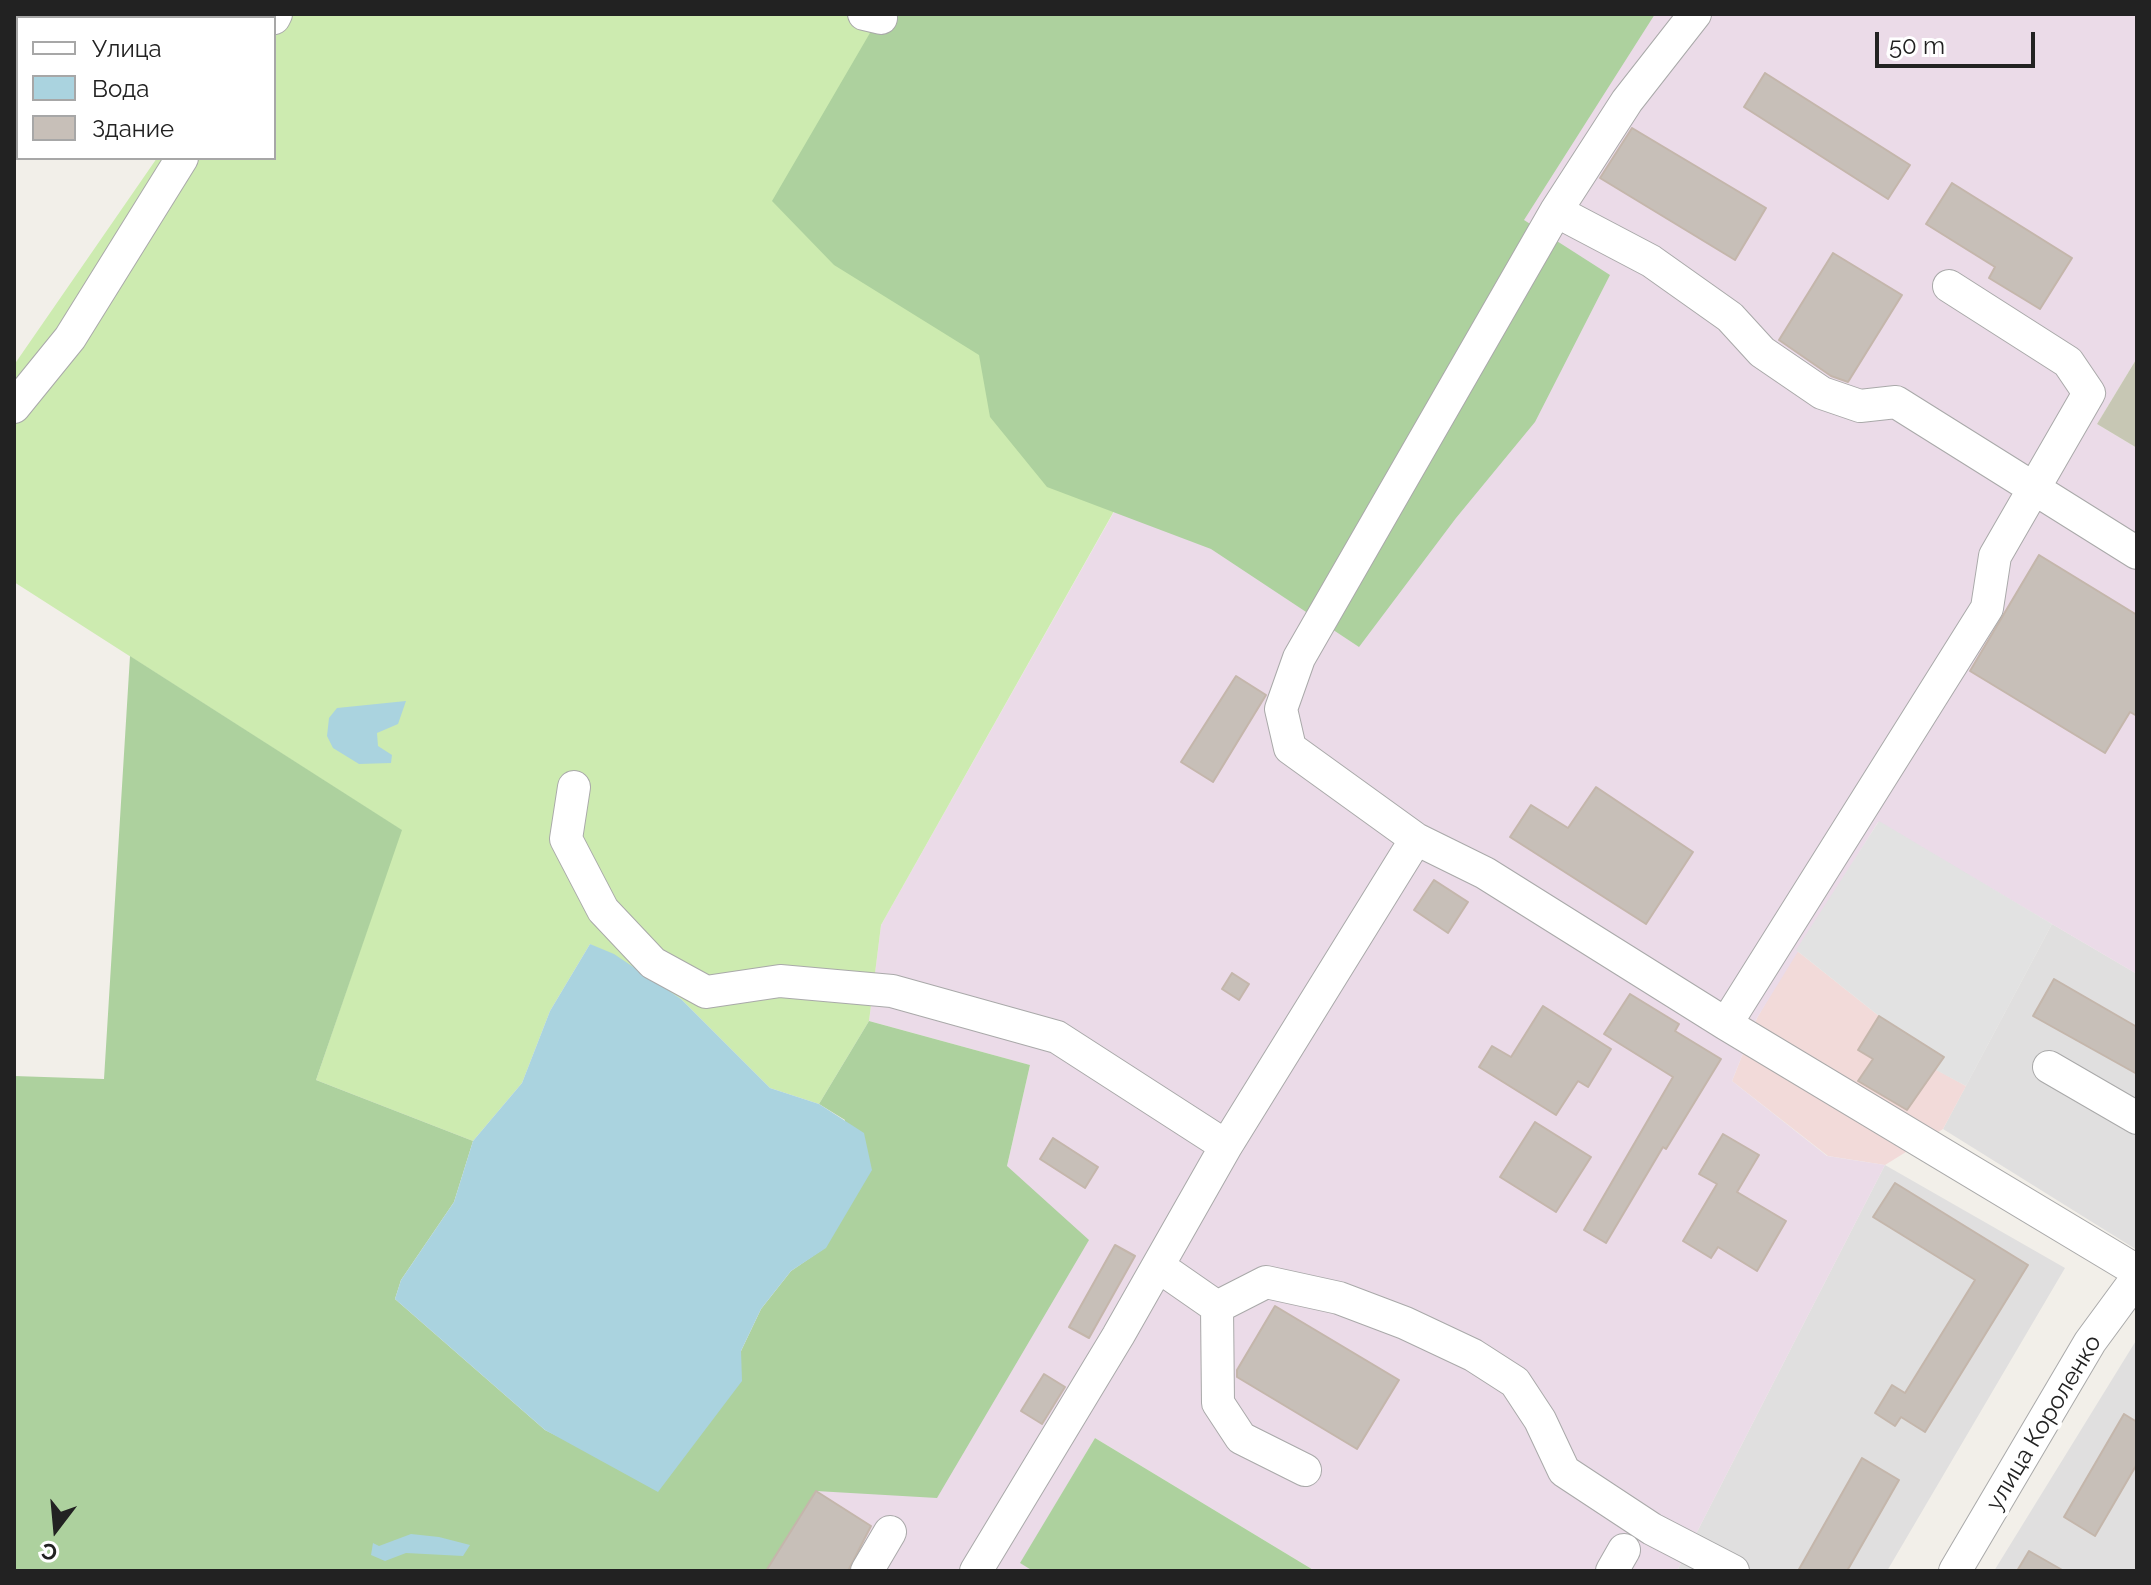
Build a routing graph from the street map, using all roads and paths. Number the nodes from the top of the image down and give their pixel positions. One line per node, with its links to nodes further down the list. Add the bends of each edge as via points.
1 (1695, 14): 3 (street, via 1627,101)
2 (181, 160): 5 (street, via 70,338)
3 (1556, 211): 6 (street, via 1651,261 1730,317 1762,352 1822,393 1860,406 1896,402); 9 (street, via 1299,658 1281,709 1290,748)
4 (1949, 286): 6 (street, via 2068,362 2089,393)
5 (14, 407)
6 (2035, 490): 7 (street); 10 (street, via 1995,556 1987,608)
7 (2137, 553)
8 (574, 787): 13 (street, via 566,839 603,910 653,963 679,978 706,992 780,981 892,991 1057,1037)
9 (1416, 839): 10 (street, via 1485,873); 13 (street)
10 (1726, 1024): 15 (street)
11 (2049, 1067): 12 (street)
12 (2137, 1118)
13 (1226, 1146): 14 (street)
14 (1158, 1266): 17 (street); 21 (street)
15 (2137, 1271)
16 (2137, 1278): 23 (street, улица Короленко, via 2083,1354)
17 (1217, 1307): 18 (street, via 1218,1403 1241,1438); 22 (street, via 1266,1282 1339,1298 1473,1355 1515,1382 1564,1471 1652,1529)
18 (1305, 1470)
19 (890, 1532): 20 (street)
20 (867, 1571)
21 (976, 1571)
22 (1733, 1571)
23 (1955, 1571)

